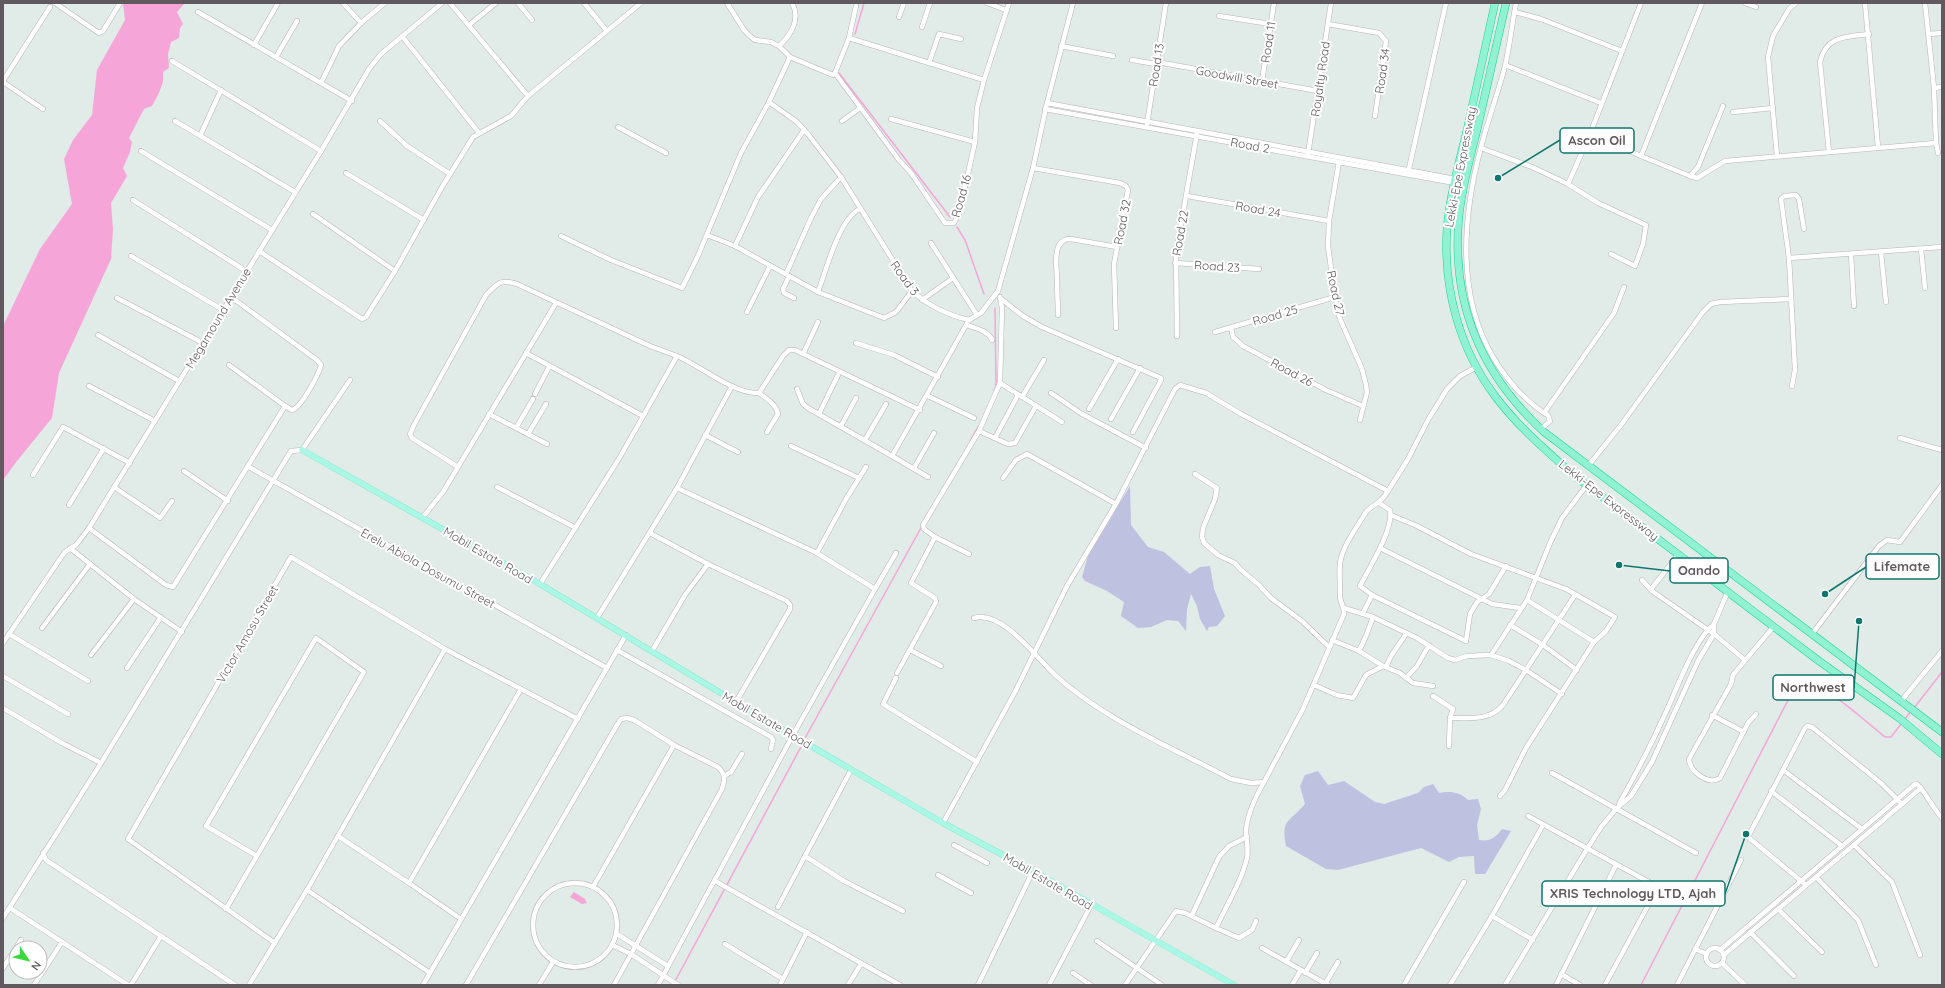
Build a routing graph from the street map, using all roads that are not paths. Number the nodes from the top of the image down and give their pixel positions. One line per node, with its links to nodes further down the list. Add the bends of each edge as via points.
1 (56, 3): 2 (street, via 101,33)
2 (120, 3)
3 (278, 3): 54 (street)
4 (343, 3): 42 (street)
5 (385, 3): 42 (street)
6 (442, 3): 51 (street, Megamound Avenue)
7 (450, 3): 45 (street)
8 (496, 3): 45 (street)
9 (518, 3): 40 (street)
10 (584, 3): 47 (street)
11 (641, 3): 47 (street)
12 (727, 3): 55 (street, via 750,36 755,40)
13 (792, 3): 55 (street, via 797,18 787,38)
14 (904, 3): 39 (street)
15 (930, 3): 46 (street)
16 (987, 3): 35 (street)
17 (1009, 3): 35 (street, Road 16)
18 (1071, 3): 56 (street)
19 (1166, 3): 64 (street, Road 13)
20 (1274, 3): 43 (street, Road 11)
21 (1332, 3): 44 (street, Royalty Road)
22 (1446, 3): 113 (street)
23 (1495, 3): 117 (highway, Lekki-Epe Expressway)
24 (1506, 3): 221 (highway, Lekki-Epe Expressway, via 1462,196 1459,216 1459,268 1467,315 1480,350 1513,401)
25 (1516, 3): 37 (street)
26 (1641, 3): 57 (street)
27 (1702, 3): 108 (street)
28 (1745, 3): 34 (street)
29 (1796, 3): 82 (street, via 1789,9 1773,36 1768,57)
30 (1865, 3): 49 (street)
31 (1925, 3): 50 (street)
32 (856, 6): 52 (street)
33 (50, 7): 68 (street)
34 (1756, 7)
35 (1006, 10): 67 (street, Road 16)
36 (198, 12): 54 (street)
37 (1515, 12): 57 (street, via 1541,19); 65 (street)
38 (1219, 16): 43 (street)
39 (899, 17)
40 (532, 20)
41 (297, 22): 59 (street)
42 (361, 23): 70 (street, via 339,46)
43 (1270, 24): 69 (street, Road 11)
44 (1328, 24): 74 (street, Royalty Road); 86 (street, Road 34, via 1379,33 1386,41)
45 (469, 25): 75 (street)
46 (922, 27)
47 (607, 31): 75 (street)
48 (1942, 33): 50 (street)
49 (1869, 34): 101 (street); 104 (street, via 1839,38 1826,48 1822,56 1820,62)
50 (1929, 34): 72 (street)
51 (402, 36): 76 (street, Megamound Avenue, via 373,63); 94 (street)
52 (849, 38): 63 (street); 66 (street)
53 (961, 39): 63 (street, via 939,34)
54 (254, 45): 59 (street)
55 (779, 46): 60 (street)
56 (1060, 46): 58 (street); 78 (street)
57 (1622, 51): 79 (street)
58 (1113, 56)
59 (276, 57): 70 (street)
60 (790, 57): 66 (street, via 833,75); 77 (street)
61 (1132, 60): 64 (street, Goodwill Street)
62 (172, 61): 73 (street)
63 (929, 63): 67 (street)
64 (1157, 63): 69 (street, Goodwill Street); 91 (street, Road 13)
65 (1505, 65): 79 (street); 100 (street)
66 (834, 73): 81 (street, Road 16)
67 (984, 80): 98 (street, Road 16, via 977,108)
68 (3, 81): 83 (street)
69 (1262, 81): 74 (street, Goodwill Street)
70 (322, 83): 76 (street)
71 (1942, 87): 72 (street)
72 (1934, 88): 99 (street)
73 (220, 90): 97 (street); 103 (street)
74 (1318, 91): 107 (street, Royalty Road)
75 (528, 96): 94 (street, via 511,116)
76 (352, 100): 103 (street, Megamound Avenue)
77 (769, 102): 93 (street, Road 3); 129 (street, via 741,154)
78 (1047, 103): 84 (street); 91 (street, Road 2)
79 (1601, 103): 96 (street)
80 (1723, 106): 115 (street, via 1698,167)
81 (860, 108): 90 (street); 98 (street, Road 16, via 946,223 954,223 959,214)
82 (1773, 108): 85 (street); 109 (street)
83 (43, 109)
84 (1045, 109): 91 (street, Road 2); 111 (street)
85 (1733, 112)
86 (1375, 116)
87 (891, 119): 98 (street)
88 (175, 121): 97 (street)
89 (380, 121): 114 (street, via 407,146)
90 (842, 121)
91 (1147, 124): 95 (street, Road 2)
92 (618, 127): 105 (street)
93 (804, 130): 116 (street, Road 3); 131 (street, via 758,197)
94 (479, 133): 114 (street)
95 (1197, 134): 107 (street, Road 2); 120 (street, Road 22)
96 (1590, 134): 108 (street); 118 (street)
97 (200, 136): 119 (street)
98 (975, 142)
99 (1936, 143): 101 (street); 106 (street)
100 (1481, 148): 118 (street); 210 (street, via 1465,241 1472,303 1484,341 1498,364 1512,385)
101 (1878, 148): 104 (street)
102 (141, 151): 127 (street)
103 (321, 152): 119 (street, Megamound Avenue)
104 (1829, 152): 109 (street)
105 (666, 153)
106 (1938, 153)
107 (1309, 154): 110 (street, Road 2); 113 (street, Road 2)
108 (1641, 156): 115 (street)
109 (1777, 156): 115 (street, via 1725,161 1697,178)
110 (1339, 162): 113 (street, Road 2); 125 (street, Road 27)
111 (1033, 168): 133 (street, Road 32, via 1126,186 1127,198); 151 (street)
112 (346, 173): 124 (street)
113 (1408, 173): 117 (street, Road 2)
114 (450, 174): 124 (street)
115 (1690, 176)
116 (840, 177): 122 (street, Road 3); 146 (street, via 821,199)
117 (1455, 181): 185 (highway, Lekki-Epe Expressway, via 1447,228 1450,293 1459,326)
118 (1568, 184): 137 (street, via 1598,203 1646,225 1643,244 1635,266)
119 (295, 192): 127 (street, Megamound Avenue)
120 (1187, 196): 125 (street, Road 24); 141 (street, Road 22, via 1179,228)
121 (133, 200): 144 (street)
122 (860, 210): 150 (street, Road 3); 152 (street, via 849,218 839,234)
123 (313, 214): 145 (street)
124 (424, 220): 145 (street)
125 (1329, 221): 154 (street, Road 27, via 1328,246)
126 (1804, 229): 140 (street, via 1799,199 1796,196 1784,196 1781,199)
127 (272, 230): 135 (street, Megamound Avenue)
128 (561, 236): 129 (street, via 611,260 682,288)
129 (707, 236): 131 (street)
130 (931, 244): 147 (street)
131 (735, 246): 142 (street)
132 (1942, 247): 134 (street)
133 (1117, 248): 166 (street, via 1071,239 1061,243 1055,260); 170 (street, Road 32, via 1114,280)
134 (1921, 249): 136 (street); 149 (street)
135 (259, 251): 144 (street, Megamound Avenue); 145 (street, via 362,319 369,314)
136 (1881, 252): 138 (street); 160 (street)
137 (1611, 254)
138 (1851, 254): 140 (street); 162 (street)
139 (131, 256): 163 (street)
140 (1789, 258): 159 (street)
141 (1175, 263): 143 (street, Road 23); 174 (street, Road 22)
142 (770, 266): 146 (street); 164 (street)
143 (1259, 269)
144 (246, 271): 153 (street, Megamound Avenue)
145 (395, 271)
146 (787, 275): 152 (street); 156 (street, via 784,293)
147 (953, 278): 158 (street); 165 (street)
148 (1624, 287): 210 (street, via 1614,313)
149 (1925, 288)
150 (912, 291): 152 (street, via 896,312 884,318); 158 (street, Road 3)
151 (998, 291): 157 (street); 165 (street, via 992,301)
152 (818, 292)
153 (231, 297): 163 (street, Megamound Avenue); 205 (street, via 321,365 316,378 297,407 292,410)
154 (1335, 297): 171 (street, Road 25); 207 (street, Road 27, via 1340,319 1366,385)
155 (117, 298): 176 (street)
156 (794, 298)
157 (1000, 298): 181 (street, via 1037,324); 191 (street)
158 (922, 300): 167 (street, Road 3, via 952,316)
159 (1791, 300): 194 (street, via 1795,370); 243 (street, via 1711,304)
160 (1886, 302)
161 (556, 303): 179 (street); 180 (street); 242 (street, via 506,280 497,284 486,295 410,434 412,438)
162 (1854, 306)
163 (223, 310): 176 (street, Megamound Avenue)
164 (747, 312)
165 (977, 315): 167 (street)
166 (1058, 315)
167 (970, 320): 169 (street)
168 (818, 322): 178 (street)
169 (967, 325): 175 (street, via 991,336); 188 (street)
170 (1116, 328)
171 (1231, 328): 172 (street, Road 25); 207 (street, Road 26, via 1233,337 1244,346 1326,390)
172 (1215, 332)
173 (98, 335): 190 (street)
174 (1177, 336)
175 (992, 340)
176 (203, 343): 190 (street, Megamound Avenue)
177 (856, 343): 188 (street, via 894,355)
178 (804, 352): 196 (street, via 789,350); 209 (street)
179 (526, 353): 184 (street); 211 (street)
180 (677, 356): 193 (street); 213 (street)
181 (1118, 359): 186 (street); 208 (street)
182 (1044, 360): 200 (street)
183 (229, 365): 205 (street)
184 (549, 367): 198 (street); 213 (street)
185 (1477, 367): 236 (highway, Lekki-Epe Expressway, via 1507,411); 259 (street, via 1460,376 1446,389)
186 (1140, 368): 215 (street); 224 (street, via 1159,375 1161,380)
187 (838, 375): 212 (street)
188 (938, 377): 199 (street)
189 (350, 380): 237 (street)
190 (179, 381): 217 (street, Megamound Avenue)
191 (1000, 383): 200 (street); 222 (street)
192 (89, 386): 217 (street)
193 (732, 386): 196 (street, via 750,393); 227 (street)
194 (1792, 386)
195 (797, 389): 212 (street, via 803,404)
196 (759, 393): 223 (street, via 777,408 778,414)
197 (1051, 393): 235 (street, via 1082,414)
198 (535, 394)
199 (928, 396): 209 (street); 214 (street)
200 (1020, 396): 206 (street); 228 (street)
201 (856, 398): 219 (street)
202 (533, 399): 220 (street)
203 (546, 404): 226 (street)
204 (886, 404): 231 (street)
205 (286, 406): 244 (street)
206 (1036, 406): 218 (street); 228 (street, via 1015,444 1008,444)
207 (1363, 406): 216 (street, Road 27)
208 (1089, 409)
209 (920, 410): 240 (street)
210 (1544, 412): 221 (street, via 1550,420)
211 (489, 414): 220 (street); 242 (street)
212 (819, 414): 219 (street)
213 (643, 416): 268 (street)
214 (974, 418)
215 (1111, 419)
216 (1360, 420)
217 (155, 421): 241 (street, Megamound Avenue)
218 (1062, 422)
219 (841, 426): 231 (street)
220 (516, 428): 226 (street)
221 (1541, 429): 229 (highway, Lekki-Epe Expressway)
222 (979, 431): 228 (street); 270 (street, via 923,525 924,529)
223 (767, 432)
224 (1133, 432)
225 (934, 433): 246 (street)
226 (528, 434): 232 (street)
227 (706, 435): 239 (street); 258 (street)
228 (995, 438)
229 (1552, 438): 236 (highway); 243 (highway, Lekki-Epe Expressway)
230 (1900, 438): 238 (street)
231 (865, 440): 240 (street)
232 (547, 444)
233 (791, 446): 251 (street)
234 (104, 448): 241 (street); 249 (street, via 63,427); 264 (street)
235 (1146, 448): 259 (street, via 1175,389 1185,385 1206,393 1248,418); 263 (street)
236 (1544, 448): 255 (highway, Lekki-Epe Expressway)
237 (302, 450): 253 (street, via 291,451); 266 (main road, Mobil Estate Road)
238 (1942, 450)
239 (738, 452)
240 (892, 456): 246 (street)
241 (130, 463): 257 (street, Megamound Avenue)
242 (458, 466): 266 (street)
243 (1588, 466): 308 (highway, Lekki-Epe Expressway)
244 (249, 467): 253 (street, Erelu Abiola Dosumu Street); 261 (street)
245 (866, 467): 251 (street)
246 (914, 468): 250 (street)
247 (184, 471): 261 (street)
248 (1195, 474): 315 (street, via 1217,488 1203,528 1204,543 1218,555 1235,563 1271,598 1302,621)
249 (33, 475)
250 (928, 477)
251 (859, 478): 273 (street)
252 (1003, 478): 263 (street, via 1016,460 1027,454)
253 (274, 481): 304 (street); 329 (street, Erelu Abiola Dosumu Street)
254 (1942, 485): 308 (street, via 1900,542 1888,540 1879,546)
255 (1586, 486): 276 (highway, Lekki-Epe Expressway); 280 (street, via 1562,518)
256 (497, 487): 268 (street)
257 (114, 488): 260 (street, via 160,518); 267 (street, Megamound Avenue)
258 (677, 488): 269 (street); 273 (street)
259 (1388, 491): 262 (street)
260 (172, 501)
261 (228, 501): 267 (street, via 178,582 171,588)
262 (1379, 503): 265 (street, via 1390,510); 291 (street, via 1366,512 1341,561 1340,601)
263 (1116, 504): 322 (street, via 1064,592)
264 (69, 505)
265 (1391, 515): 272 (street); 279 (street, via 1471,554)
266 (423, 517): 282 (main road, Mobil Estate Road)
267 (89, 528): 271 (street, Megamound Avenue, via 76,545)
268 (576, 528): 282 (street)
269 (650, 533): 278 (street); 296 (street)
270 (935, 537): 275 (street); 318 (street, via 911,582 935,598 936,602)
271 (70, 548): 277 (street); 305 (street, Megamound Avenue)
272 (1380, 548): 286 (street, via 1360,586); 289 (street)
273 (817, 553): 283 (street)
274 (896, 553): 283 (street)
275 (969, 554)
276 (1679, 554): 284 (street); 285 (highway, Lekki-Epe Expressway)
277 (90, 564): 288 (street); 302 (street)
278 (708, 564): 319 (street, via 685,595); 341 (street, via 787,601 790,605)
279 (1506, 566): 280 (street); 289 (street, via 1489,594)
280 (1536, 577): 287 (street); 290 (street)
281 (1642, 580): 284 (street)
282 (540, 584): 296 (main road, Mobil Estate Road)
283 (876, 589): 352 (street)
284 (1651, 589): 303 (street)
285 (1728, 590): 300 (street); 301 (highway, Lekki-Epe Expressway)
286 (1372, 595): 289 (street, via 1466,641 1470,614); 293 (street)
287 (1576, 595): 298 (street); 311 (street, via 1615,617 1606,631)
288 (134, 598): 295 (street); 323 (street)
289 (1482, 598): 292 (street, via 1492,604)
290 (1527, 600): 292 (street); 298 (street)
291 (1344, 608): 293 (street); 310 (street, via 1344,614)
292 (1520, 608): 299 (street)
293 (1363, 613): 294 (street)
294 (1373, 617): 306 (street); 320 (street)
295 (161, 618): 304 (street); 328 (street)
296 (597, 618): 309 (main road, Mobil Estate Road)
297 (974, 618): 322 (street, via 982,616 1002,624)
298 (1560, 620): 311 (street); 314 (street)
299 (1510, 624): 314 (street); 324 (street)
300 (1714, 624): 303 (street); 307 (street)
301 (1774, 626): 325 (street); 357 (highway, Lekki-Epe Expressway, via 1910,726)
302 (42, 628)
303 (1708, 629): 307 (street); 343 (street, via 1691,658)
304 (182, 632): 359 (street)
305 (9, 634): 312 (street, Megamound Avenue); 334 (street)
306 (1406, 634): 313 (street); 327 (street)
307 (1714, 634): 325 (street); 347 (street, via 1698,661)
308 (1812, 634): 340 (highway, Lekki-Epe Expressway)
309 (626, 635): 317 (street); 319 (main road, Mobil Estate Road)
310 (1332, 640): 315 (street); 320 (street)
311 (1594, 642): 331 (street)
312 (3, 643)
313 (1428, 645): 324 (street, via 1455,660 1467,656); 333 (street, via 1417,666)
314 (1543, 645): 330 (street); 331 (street)
315 (1329, 647): 335 (street)
316 (445, 649): 337 (street, Victor Amosu Street); 376 (street); 405 (street, Victor Amosu Street, via 291,557 128,839)
317 (618, 650): 329 (street); 355 (street, via 771,737)
318 (910, 650): 326 (street); 358 (street, via 883,700 885,706)
319 (652, 651): 341 (main road, Mobil Estate Road)
320 (1358, 651): 327 (street)
321 (1942, 651): 340 (street)
322 (1034, 653): 358 (street); 364 (street, via 1057,677 1117,720 1231,779)
323 (91, 655)
324 (1491, 655): 330 (street)
325 (1745, 660): 346 (street, via 1733,675)
326 (941, 666)
327 (1384, 667): 333 (street); 335 (street, via 1366,675 1353,698)
328 (127, 668)
329 (607, 668): 349 (street)
330 (1526, 670): 338 (street); 348 (street, via 1497,712 1480,718)
331 (1577, 670): 338 (street)
332 (3, 676): 344 (street)
333 (1406, 678): 336 (street, via 1417,685)
334 (88, 681)
335 (1314, 685): 364 (street, via 1291,734)
336 (1433, 686)
337 (521, 689): 349 (street, Victor Amosu Street); 395 (street)
338 (1562, 694): 367 (street, via 1523,753 1510,782)
339 (1433, 696): 348 (street, via 1453,709)
340 (1902, 700): 351 (highway, Lekki-Epe Expressway)
341 (736, 702): 352 (main road, Mobil Estate Road)
342 (3, 708): 359 (street)
343 (1666, 712): 347 (street); 370 (street, via 1643,762)
344 (68, 714)
345 (1756, 714): 350 (street)
346 (1712, 715): 350 (street); 350 (street, via 1689,759 1693,770 1710,781 1720,778)
347 (1673, 716): 370 (street, via 1652,762 1631,796)
348 (1450, 718): 354 (street)
349 (578, 719): 411 (street)
350 (1744, 732)
351 (1942, 732)
352 (793, 735): 360 (main road, Mobil Estate Road); 392 (street)
353 (674, 745): 363 (street, via 718,767); 397 (street); 458 (street, via 634,720 621,719)
354 (1449, 746)
355 (771, 749)
356 (742, 754): 363 (street, via 731,772)
357 (1942, 754)
358 (977, 762): 373 (street)
359 (101, 763): 382 (street)
360 (851, 770): 373 (main road, Mobil Estate Road); 385 (street)
361 (1783, 770): 366 (street); 368 (street, via 1805,728 1810,726); 375 (street)
362 (1552, 773): 370 (street)
363 (724, 776): 426 (street, via 722,789)
364 (1264, 782): 377 (street, via 1251,810 1246,830)
365 (1921, 788): 368 (street, via 1916,784); 369 (street); 372 (street, via 1932,808)
366 (1771, 791): 380 (street); 393 (street, via 1748,838)
367 (1500, 796)
368 (1897, 799): 369 (street); 375 (street)
369 (1902, 804): 379 (street)
370 (1616, 809): 381 (street); 383 (street)
371 (1528, 816): 374 (street)
372 (1942, 818)
373 (943, 823): 389 (main road, Mobil Estate Road)
374 (1542, 825): 381 (street); 409 (street)
375 (1862, 829): 380 (street)
376 (338, 836): 395 (street); 399 (street)
377 (1247, 837): 408 (street, via 1229,846 1218,858); 413 (street, via 1248,856 1244,870)
378 (954, 845): 387 (street)
379 (1854, 845): 391 (street); 435 (street, via 1892,882)
380 (1842, 846): 393 (street)
381 (1587, 849): 388 (street); 419 (street)
382 (43, 853): 404 (street); 417 (street, via 46,860)
383 (1696, 853)
384 (257, 856): 384 (street, via 364,672 316,638 206,826); 405 (street)
385 (805, 856): 403 (street); 407 (street, via 844,881)
386 (1741, 860): 428 (street)
387 (988, 863)
388 (1616, 865): 398 (street); 447 (street)
389 (1033, 871): 402 (main road, Mobil Estate Road); 466 (street)
390 (938, 875): 400 (street)
391 (1816, 877): 396 (street); 442 (street, via 1858,920)
392 (715, 881): 414 (street); 441 (street)
393 (1801, 881): 396 (street); 429 (street)
394 (1464, 882): 472 (street)
395 (409, 883): 411 (street)
396 (1806, 885): 406 (street)
397 (594, 887): 416 (street, via 612,904 617,916); 436 (street, via 580,883 565,884 552,890 538,906 533,927 536,940 542,953)
398 (1658, 887): 401 (street); 477 (street)
399 (307, 890): 423 (street); 445 (street)
400 (971, 893)
401 (1675, 895)
402 (1091, 905): 421 (main road, Mobil Estate Road); 467 (street)
403 (778, 907)
404 (10, 908): 410 (street); 422 (street)
405 (226, 909): 423 (street, Victor Amosu Street)
406 (1778, 909): 415 (street); 430 (street)
407 (902, 911)
408 (1192, 916): 413 (street); 421 (street, via 1176,911)
409 (1492, 916): 419 (street); 473 (street)
410 (3, 918)
411 (462, 919): 445 (street)
412 (1256, 922): 413 (street, via 1252,930 1239,938)
413 (1216, 928)
414 (807, 932): 440 (street); 450 (street)
415 (1750, 932): 434 (street); 449 (street)
416 (617, 934): 425 (street); 426 (street)
417 (161, 936): 454 (street); 455 (street)
418 (1299, 940): 437 (street)
419 (1533, 940): 474 (street)
420 (1097, 941): 443 (street)
421 (1154, 941): 443 (street); 470 (main road, Mobil Estate Road)
422 (62, 942): 453 (street); 454 (street)
423 (275, 943): 456 (street)
424 (725, 944): 450 (street)
425 (612, 945): 432 (street); 436 (street, via 602,959 590,965 578,968 565,967)
426 (635, 946): 432 (street); 441 (street)
427 (1262, 948): 437 (street)
428 (1695, 949): 433 (street); 478 (street)
429 (1720, 950): 433 (street, via 1711,949); 434 (street)
430 (1822, 952)
431 (1317, 953): 444 (street)
432 (631, 954): 448 (street); 460 (street)
433 (1707, 954): 439 (street, via 1707,960 1711,964 1716,966)
434 (1724, 955): 439 (street)
435 (1920, 955)
436 (553, 962): 459 (street)
437 (1286, 962): 444 (street)
438 (1338, 962): 452 (street)
439 (1722, 963): 479 (street)
440 (861, 964): 464 (street); 465 (street)
441 (668, 966): 448 (street)
442 (1876, 966)
443 (1136, 968): 451 (street); 469 (street)
444 (1303, 971): 452 (street); 471 (street)
445 (430, 973): 457 (street)
446 (1073, 973): 468 (street)
447 (1561, 974): 475 (street); 476 (street)
448 (663, 976): 461 (street); 462 (street)
449 (1794, 976)
450 (783, 979): 463 (street)
451 (1126, 984)
452 (1326, 984)
453 (34, 985)
454 (129, 985)
455 (235, 985)
456 (249, 985)
457 (423, 985)
458 (466, 985)
459 (539, 985)
460 (614, 985)
461 (658, 985)
462 (678, 985)
463 (780, 985)
464 (848, 985)
465 (900, 985)
466 (978, 985)
467 (1049, 985)
468 (1091, 985)
469 (1162, 985)
470 (1234, 985)
471 (1292, 985)
472 (1404, 985)
473 (1450, 985)
474 (1505, 985)
475 (1556, 985)
476 (1580, 985)
477 (1605, 985)
478 (1677, 985)
479 (1745, 985)

